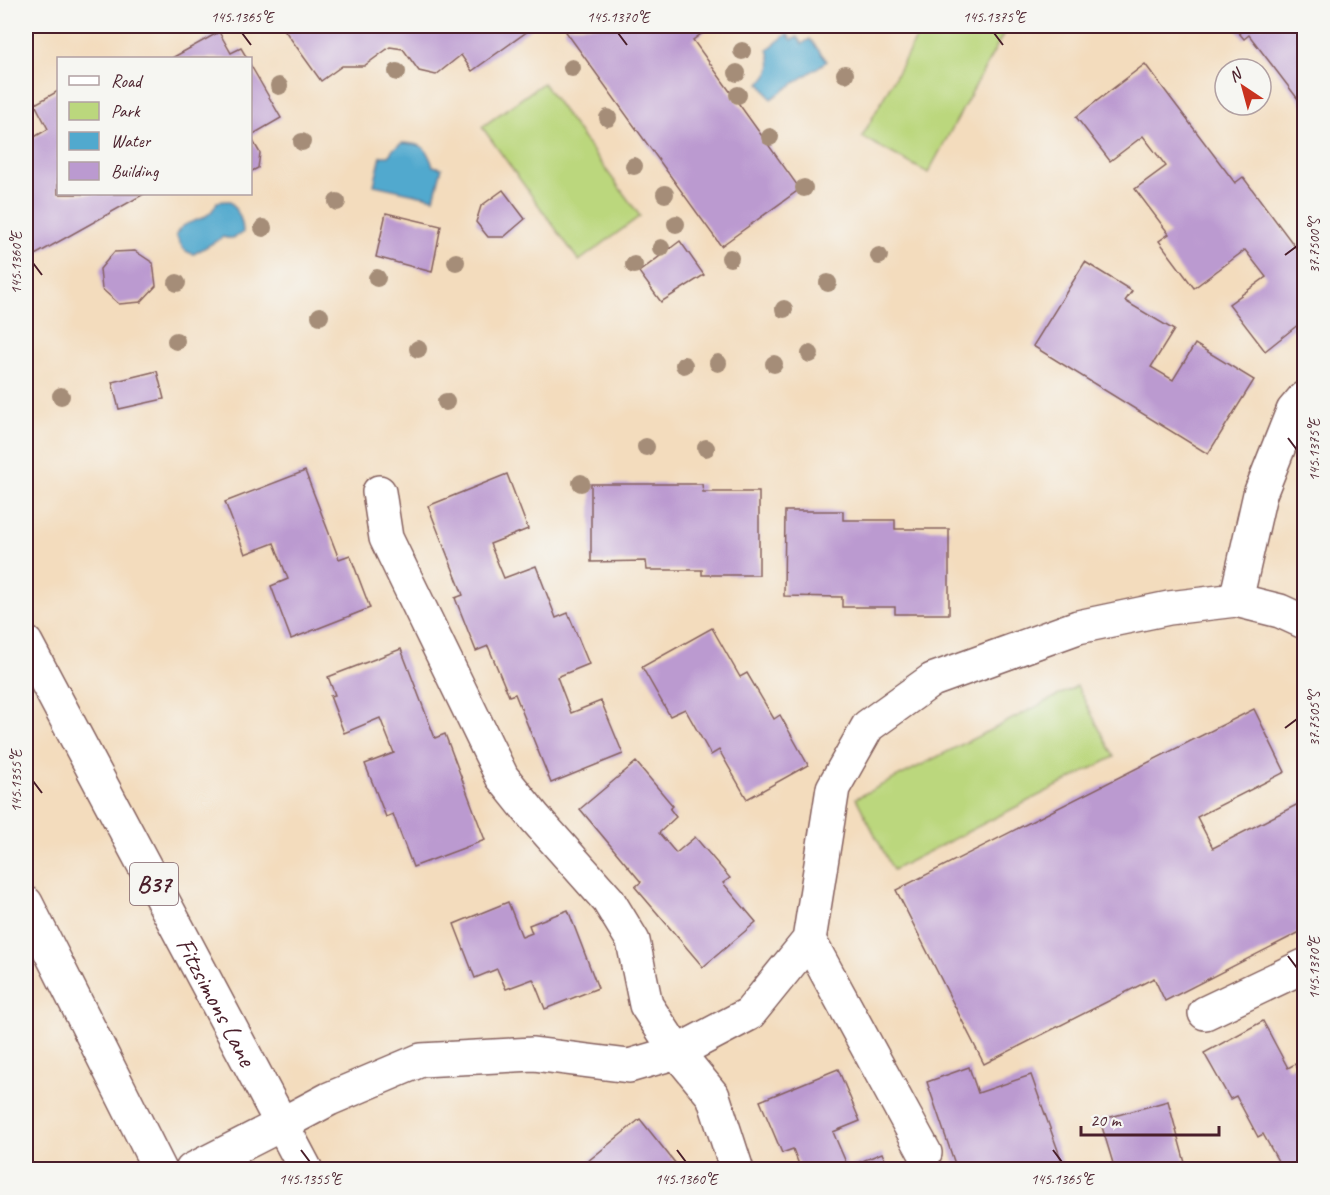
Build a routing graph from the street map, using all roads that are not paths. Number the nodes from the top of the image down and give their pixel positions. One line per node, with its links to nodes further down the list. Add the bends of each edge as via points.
1 (1305, 398): 3 (main road, via 1293,411 1260,494)
2 (378, 492): 10 (main road, via 386,538 502,777 608,900 633,940 646,1005)
3 (1236, 600): 4 (main road); 7 (main road, via 1169,608 1078,627 932,680 868,726 833,788)
4 (1305, 622)
5 (26, 643): 11 (main road, Fitzsimons Lane / B37)
6 (26, 903): 13 (main road)
7 (809, 940): 10 (main road, via 749,1014); 12 (main road)
8 (1305, 966): 9 (main road)
9 (1205, 1013)
10 (678, 1052): 11 (main road, via 629,1066 533,1054 421,1060); 16 (main road, via 713,1096)
11 (282, 1124): 14 (main road); 15 (main road, Fitzsimons Lane / B37)
12 (924, 1153)
13 (160, 1170)
14 (192, 1170)
15 (306, 1170)
16 (737, 1170)

